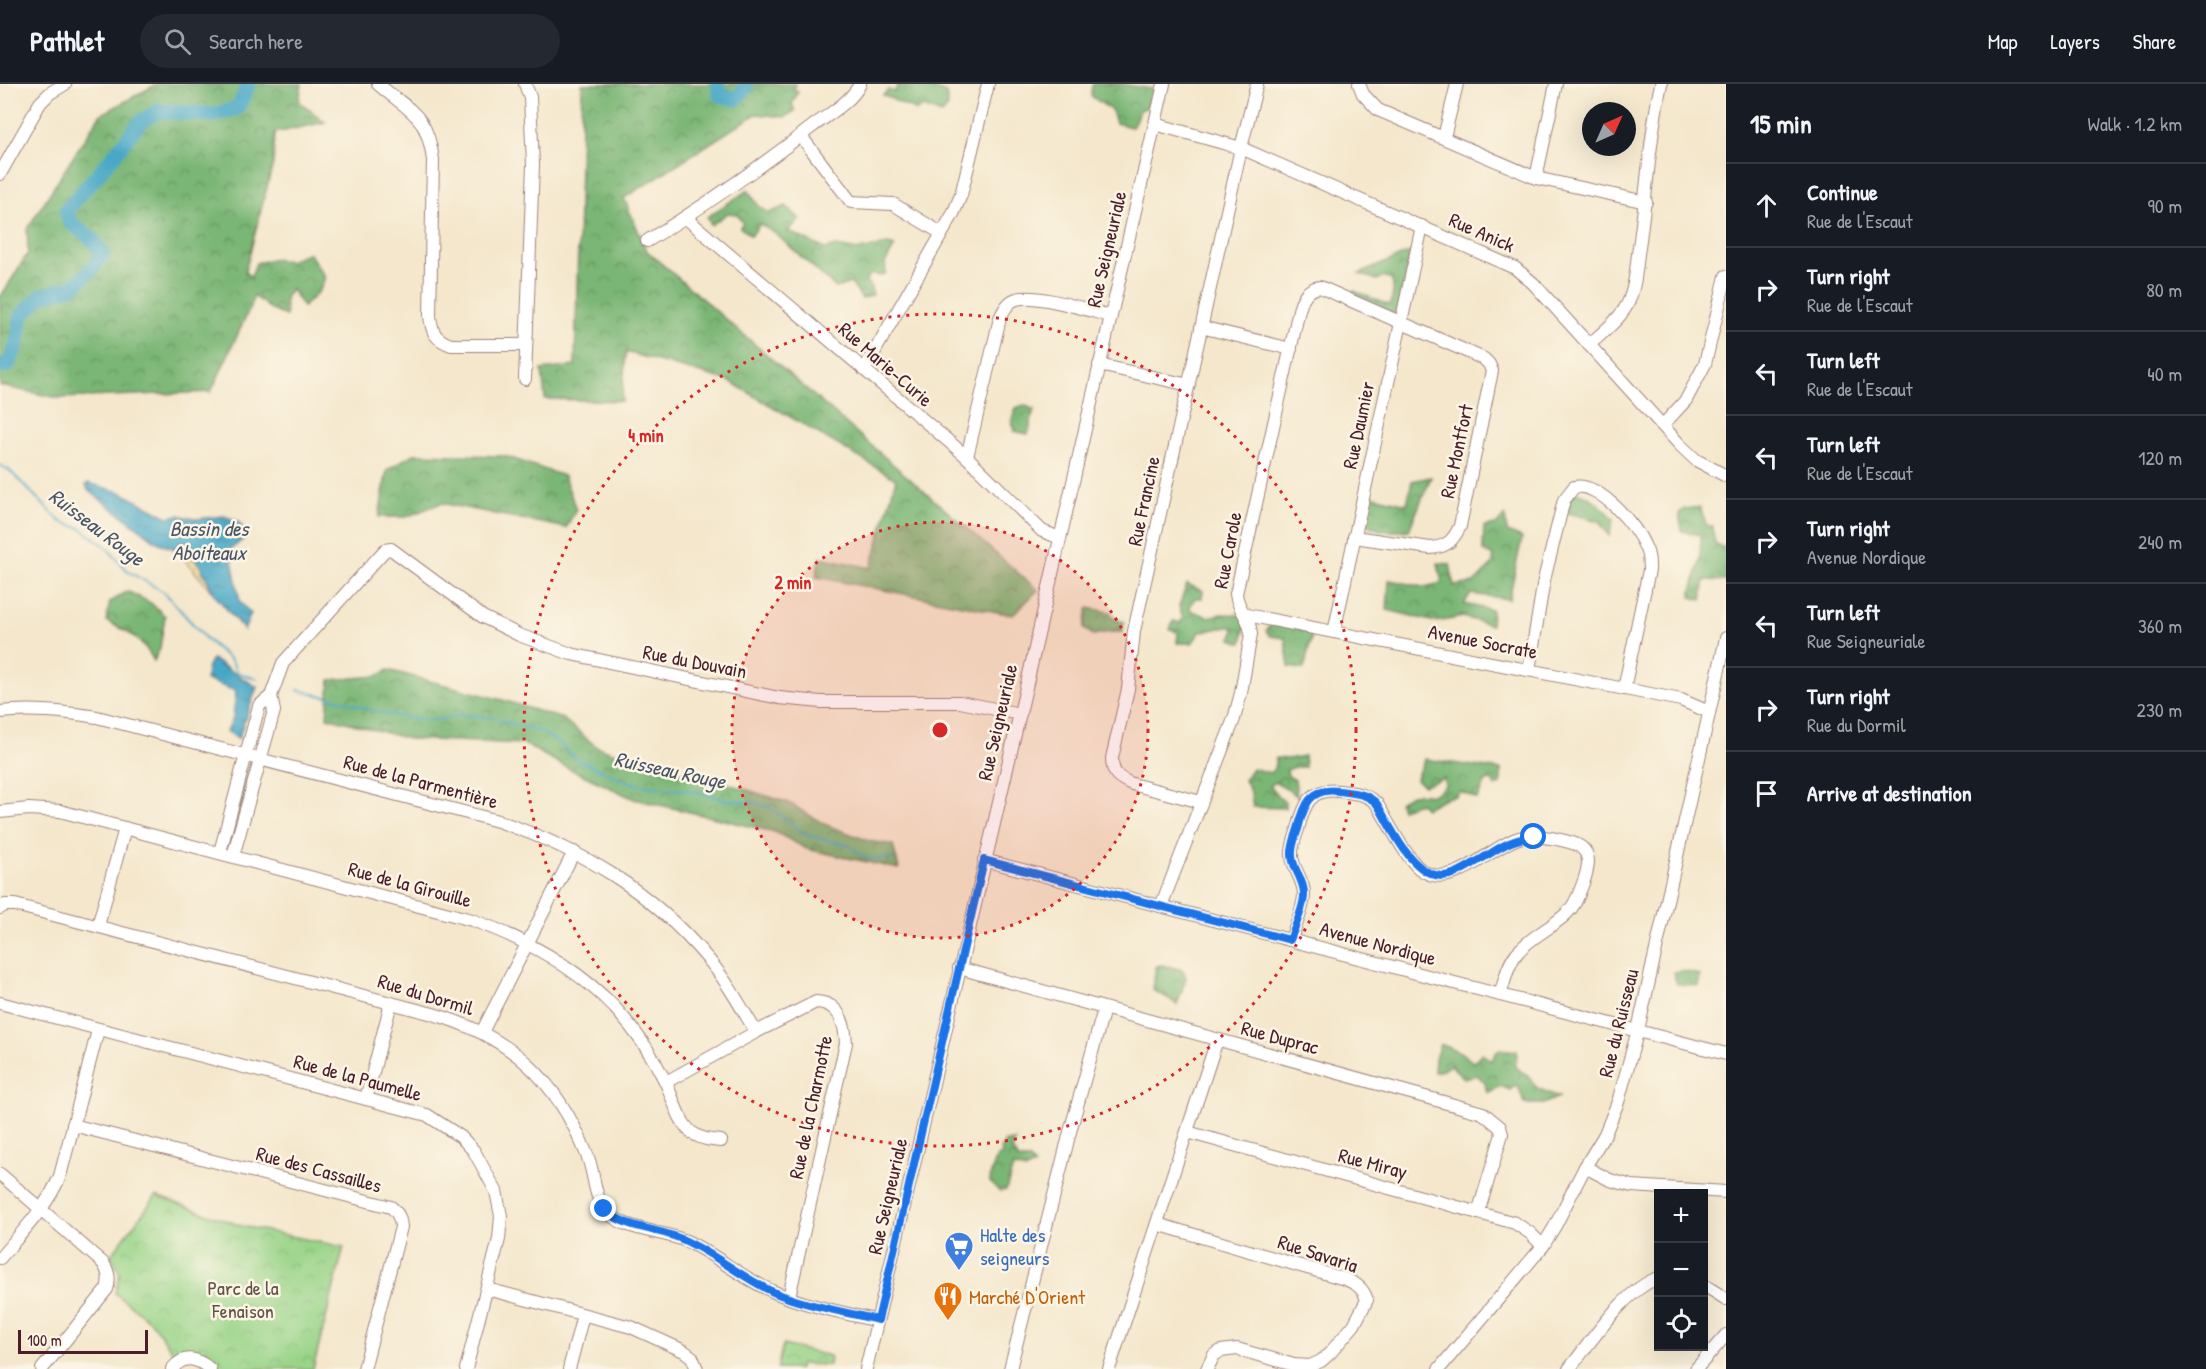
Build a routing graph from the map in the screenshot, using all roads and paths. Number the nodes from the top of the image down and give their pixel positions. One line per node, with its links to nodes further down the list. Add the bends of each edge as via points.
1 (65, 84): 16 (street, via 40,103)
2 (378, 84): 27 (street, via 420,118 431,142 430,316 435,334 451,345)
3 (525, 84): 27 (street, via 530,97 533,165)
4 (860, 84): 13 (street, via 848,100)
5 (988, 84): 21 (street, via 961,195)
6 (1164, 84): 12 (street, Rue Seigneuriale)
7 (1257, 84): 15 (street, Rue Francine)
8 (1359, 84): 14 (street, via 1378,110)
9 (1457, 84): 14 (street)
10 (1556, 84): 17 (street)
11 (1661, 84): 18 (street, via 1653,118)
12 (1155, 124): 15 (street, Rue Anick); 24 (street, Rue Seigneuriale)
13 (801, 136): 19 (street); 21 (street, via 851,202 893,204)
14 (1444, 137): 17 (street)
15 (1241, 148): 20 (street, Rue Anick); 26 (street, Rue Francine)
16 (0, 174)
17 (1536, 178): 18 (street)
18 (1646, 202): 28 (street, via 1633,290 1616,320)
19 (686, 218): 22 (street); 31 (street, Rue Marie-Curie)
20 (1422, 226): 25 (street, Rue Daumier); 28 (street, Rue Anick, via 1515,268)
21 (941, 233): 31 (street)
22 (647, 241)
23 (1726, 276): 34 (street, via 1705,364 1686,400)
24 (1110, 316): 30 (street, Rue Seigneuriale); 35 (street, via 1036,297 1013,300 1000,318)
25 (1401, 322): 29 (street, Rue Carole, via 1320,286 1311,288 1302,301); 37 (street, Rue Daumier); 37 (street, Rue Montfort, via 1484,359 1492,371 1468,493 1455,536 1442,548)
26 (1201, 327): 29 (street); 33 (street, Rue Francine)
27 (526, 345): 32 (street)
28 (1589, 345): 34 (street, Rue Anick)
29 (1291, 349): 39 (street, Rue Carole, via 1236,594 1237,603)
30 (1099, 365): 33 (street); 38 (street, Rue Seigneuriale)
31 (864, 370): 35 (street, Rue Marie-Curie)
32 (525, 379)
33 (1189, 385): 50 (street, Rue Francine, via 1134,631 1128,689 1112,767 1116,776 1132,784)
34 (1663, 425): 36 (street, Rue Anick, via 1696,460)
35 (967, 457): 38 (street, Rue Marie-Curie, via 1042,531)
36 (1726, 476)
37 (1354, 537): 40 (street, Rue Daumier)
38 (1060, 538): 47 (street, Rue Seigneuriale)
39 (1247, 615): 40 (street, Avenue Socrate); 50 (street, Rue Carole, via 1251,634 1241,693)
40 (1334, 632): 42 (street, Avenue Socrate)
41 (1726, 638): 46 (street, Rue du Ruisseau)
42 (1529, 670): 43 (street, Avenue Socrate); 43 (street, via 1544,580 1564,500 1574,487 1587,486 1604,496 1631,525 1649,557)
43 (1624, 689): 46 (street, Avenue Socrate, via 1681,700)
44 (271, 696): 47 (street, Rue du Douvain, via 283,663 385,550 391,549 483,617 571,654 779,698 821,702 960,702); 48 (street, via 259,706); 49 (street, via 274,711)
45 (0, 712): 48 (street, Rue de la Parmentière, via 59,711 97,717)
46 (1709, 712): 68 (street, Rue du Ruisseau)
47 (1020, 714): 56 (street, Rue Seigneuriale)
48 (245, 755): 49 (street, Rue de la Parmentière); 53 (street)
49 (260, 759): 54 (street, Rue de la Parmentière, via 498,821); 55 (street)
50 (1201, 802): 57 (street, Rue Carole)
51 (0, 812): 52 (street, Rue de la Girouille, via 60,811)
52 (125, 828): 53 (street, Rue de la Girouille); 59 (street)
53 (220, 852): 55 (street, Rue de la Girouille)
54 (574, 852): 61 (street); 70 (street, Rue de la Parmentière, via 622,879 676,924 709,960)
55 (233, 856): 61 (street, Rue de la Girouille, via 472,920)
56 (984, 860): 57 (street, Avenue Nordique); 62 (street, Rue Seigneuriale)
57 (1161, 906): 60 (street, Avenue Nordique)
58 (0, 909): 59 (street, via 15,904)
59 (98, 926): 65 (street, Rue du Dormil)
60 (1290, 940): 63 (street, Avenue Nordique); 63 (street, via 1305,893 1292,858 1293,847 1303,810 1318,792 1328,789 1371,798 1412,860 1432,875 1455,873 1521,837 1571,842 1584,852 1589,867 1577,899 1566,915 1515,956)
61 (527, 942): 69 (street); 73 (street, Rue de la Girouille, via 573,972 615,1008)
62 (959, 968): 66 (street, Rue Duprac); 92 (street, Rue Seigneuriale)
63 (1500, 995): 68 (street, Avenue Nordique)
64 (0, 1003): 67 (street, Rue de la Paumelle)
65 (391, 1003): 69 (street, Rue du Dormil); 74 (street)
66 (1104, 1009): 71 (street, Rue Duprac); 102 (street)
67 (98, 1030): 74 (street, Rue de la Paumelle); 75 (street)
68 (1638, 1030): 72 (street, Avenue Nordique); 78 (street, Rue du Ruisseau, via 1618,1102)
69 (482, 1032): 89 (street, Rue du Dormil, via 529,1065 562,1103 576,1126 604,1209 615,1219 687,1241 732,1270)
70 (756, 1032): 73 (street, Rue de la Charmotte); 89 (street, Rue de la Charmotte, via 816,1002 834,1008 845,1027 846,1042)
71 (1216, 1040): 76 (street); 82 (street, Rue Duprac, via 1483,1113 1494,1120 1502,1134)
72 (1726, 1054)
73 (666, 1082): 77 (street, Rue de la Girouille, via 686,1126 703,1139)
74 (366, 1099): 88 (street, Rue de la Paumelle, via 427,1115 461,1137 474,1151 496,1191 501,1216)
75 (74, 1125): 81 (street, via 60,1176); 97 (street, Rue des Cassailles, via 391,1207 397,1212 401,1227)
76 (1187, 1132): 82 (street, Rue Miray); 83 (street)
77 (721, 1141)
78 (1585, 1167): 80 (street, via 1632,1186); 84 (street, Rue du Ruisseau)
79 (0, 1174): 81 (street)
80 (1726, 1192)
81 (41, 1209): 85 (street); 94 (street, via 104,1263 110,1280 107,1289)
82 (1478, 1213): 84 (street, Rue Miray, via 1515,1223)
83 (1157, 1224): 103 (street); 104 (street, Rue Savaria, via 1345,1279 1364,1290 1367,1300 1354,1326 1321,1362 1294,1365 1228,1349 1214,1355)
84 (1542, 1246): 105 (street, Rue du Ruisseau)
85 (0, 1258)
86 (1654, 1280): 106 (street, via 1630,1295)
87 (1708, 1288): 90 (street)
88 (487, 1289): 91 (street); 98 (street, Rue de la Paumelle)
89 (789, 1297): 92 (street, Rue du Dormil)
90 (1726, 1299)
91 (583, 1315): 99 (street); 100 (street, via 655,1337 692,1357)
92 (878, 1320): 101 (street, Rue Seigneuriale)
93 (1726, 1335): 107 (street)
94 (42, 1369)
95 (172, 1369): 96 (street, via 191,1359)
96 (210, 1369)
97 (364, 1369)
98 (466, 1369)
99 (569, 1369)
100 (697, 1369)
101 (866, 1369)
102 (1010, 1369)
103 (1109, 1369)
104 (1207, 1369)
105 (1439, 1369)
106 (1569, 1369)
107 (1696, 1369)

